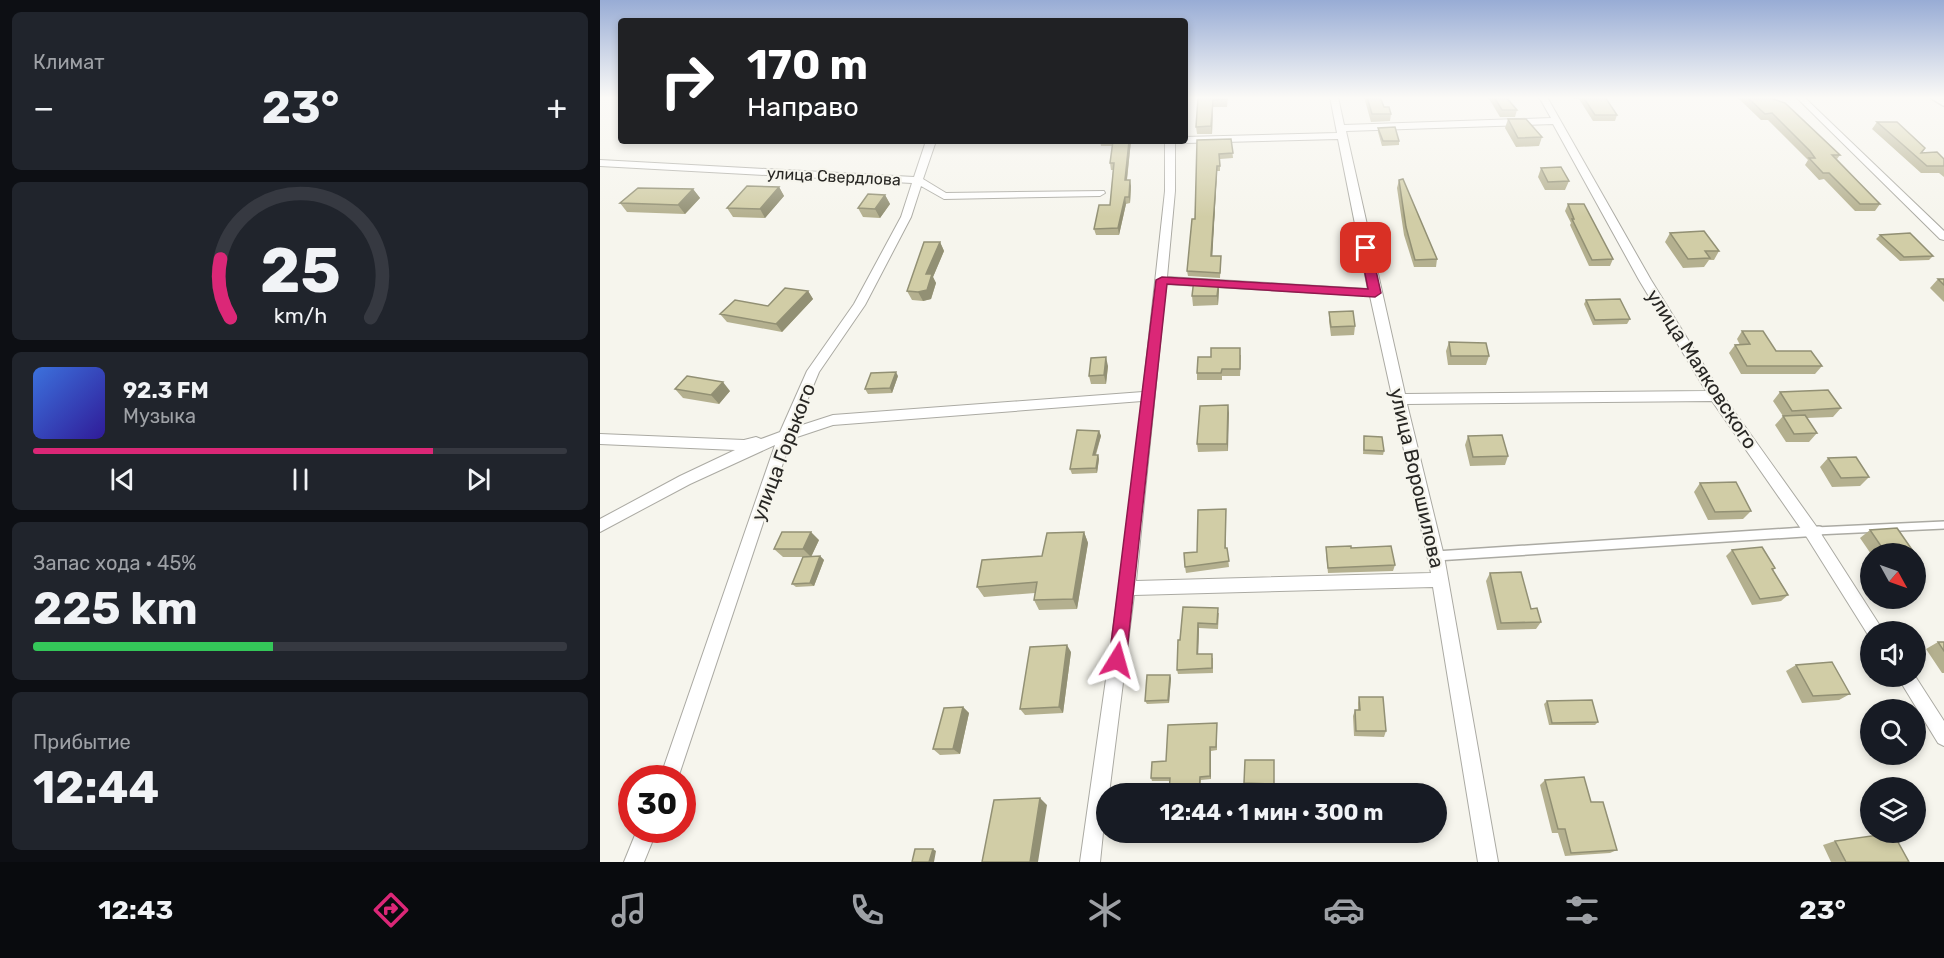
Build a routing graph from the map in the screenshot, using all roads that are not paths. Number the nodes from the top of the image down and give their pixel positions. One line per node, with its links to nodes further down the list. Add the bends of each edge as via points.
1 (1239, 137): 5 (street)
2 (1343, 137): 13 (street, улица Ворошилова)
3 (1563, 137): 15 (street, улица Маяковского)
4 (1841, 137): 11 (street)
5 (1188, 140)
6 (930, 144): 9 (street, улица Горького)
7 (1170, 144): 12 (street)
8 (600, 164): 9 (street, улица Свердлова)
9 (918, 180): 10 (street, улица Свердлова, via 944,196); 17 (street, улица Горького, via 906,217 858,304 813,371)
10 (1100, 193)
11 (1944, 237)
12 (1162, 280): 13 (street); 14 (street)
13 (1375, 293): 16 (street, улица Ворошилова)
14 (1149, 396): 17 (street, via 833,420); 24 (street)
15 (1716, 396): 16 (street); 21 (street, улица Маяковского)
16 (1400, 399): 22 (street, улица Ворошилова)
17 (786, 433): 18 (street, via 744,445); 20 (street, via 656,494); 28 (street, улица Горького)
18 (600, 439)
19 (1944, 525): 21 (lane)
20 (600, 526)
21 (1810, 531): 22 (lane); 25 (street, улица Маяковского)
22 (1436, 556): 23 (street, улица Ворошилова)
23 (1440, 580): 24 (street); 32 (street, улица Ворошилова)
24 (1127, 588): 31 (street)
25 (1869, 621)
26 (1912, 687): 27 (street)
27 (1944, 737)
28 (673, 765)
29 (642, 843): 30 (street)
30 (634, 862)
31 (1090, 862)
32 (1488, 862)

